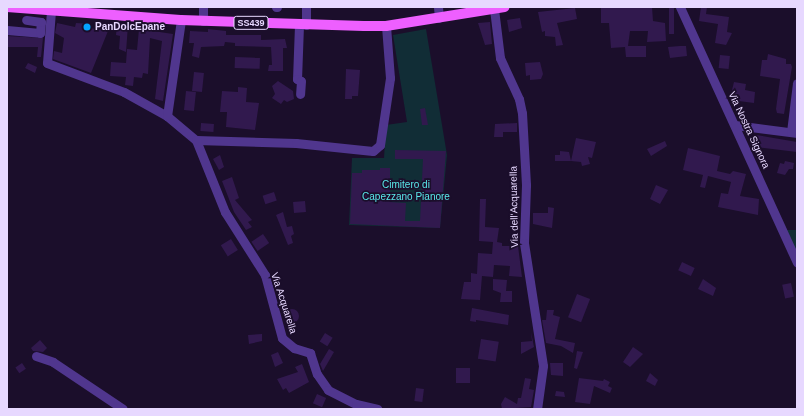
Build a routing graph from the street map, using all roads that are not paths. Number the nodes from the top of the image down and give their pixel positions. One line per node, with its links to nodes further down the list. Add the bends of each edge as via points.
1 (7, 7): 2 (main road, SS439); 11 (street)
2 (18, 7): 9 (main road, SS439)
3 (204, 7): 15 (street)
4 (306, 7): 16 (street)
5 (438, 7): 12 (street)
6 (680, 7): 22 (street, Via Nostra Signora)
7 (499, 8): 12 (main road, SS439); 29 (street, Via dell'Acquarella, via 500,58 519,99 522,113 526,185 524,243 543,366)
8 (70, 10): 9 (main road, SS439); 10 (main road, SS439)
9 (51, 11): 21 (street, Via Acquarella, via 47,63 124,92)
10 (114, 11): 14 (main road, SS439)
11 (7, 13)
12 (439, 18): 17 (main road, SS439)
13 (26, 20): 18 (street, via 41,22 40,33)
14 (181, 20): 15 (main road, SS439); 21 (street)
15 (203, 21): 16 (main road, SS439)
16 (303, 25): 17 (main road, SS439); 20 (street, via 297,79 300,81)
17 (386, 26): 24 (street, via 390,78 380,145 377,149)
18 (7, 30)
19 (797, 83): 23 (street)
20 (300, 94)
21 (167, 116): 24 (street, Via Acquarella)
22 (735, 126): 23 (street); 25 (street, Via Nostra Signora)
23 (794, 132)
24 (196, 140): 28 (street, Via Acquarella, via 225,212 265,275 282,338 294,348 310,353 317,374 332,393)
25 (797, 262)
26 (36, 356): 27 (street, via 53,362)
27 (123, 409)
28 (377, 409)
29 (537, 409)

